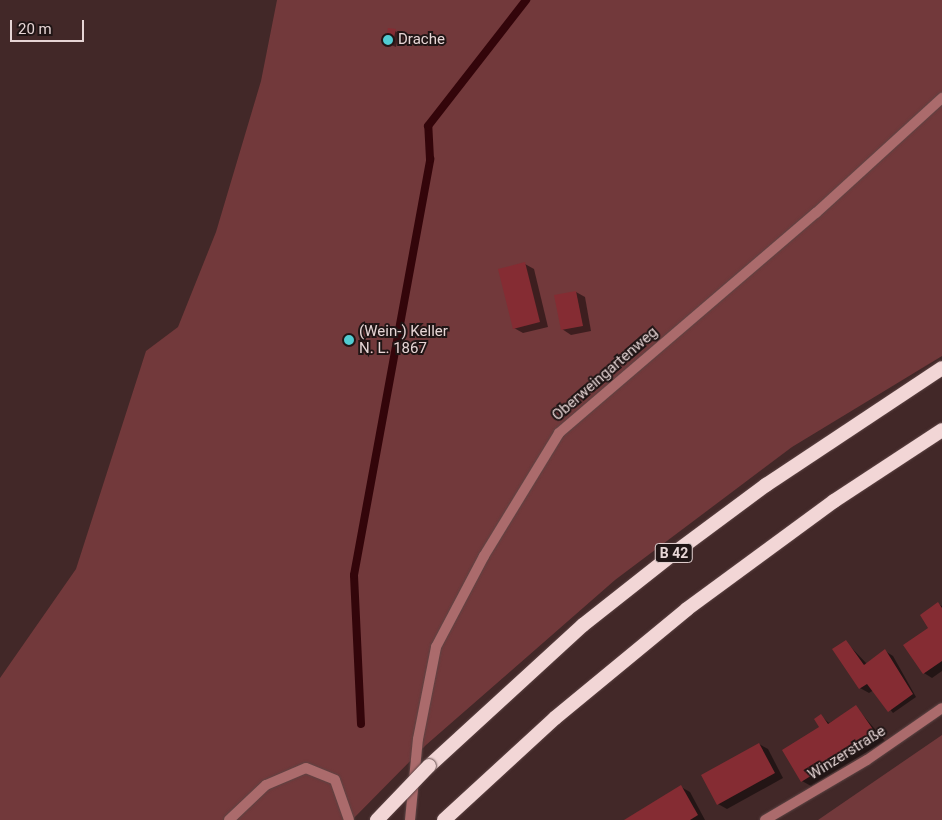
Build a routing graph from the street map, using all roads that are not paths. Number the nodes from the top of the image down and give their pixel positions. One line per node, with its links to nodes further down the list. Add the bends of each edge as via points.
1 (942, 98): 9 (street, Oberweingartenweg, via 816,214 559,433 484,556 436,647 418,739)
2 (942, 368): 8 (highway, B 42, bridge, via 774,480 673,554 576,632 429,766)
3 (942, 430): 10 (highway, via 827,506 687,609 555,718)
4 (942, 708): 5 (street, Winzerstraße)
5 (778, 817): 11 (street, Winzerstraße)
6 (229, 820): 7 (street, via 266,785 306,768 335,780)
7 (349, 820)
8 (377, 820)
9 (410, 820)
10 (444, 820)
11 (765, 820)

